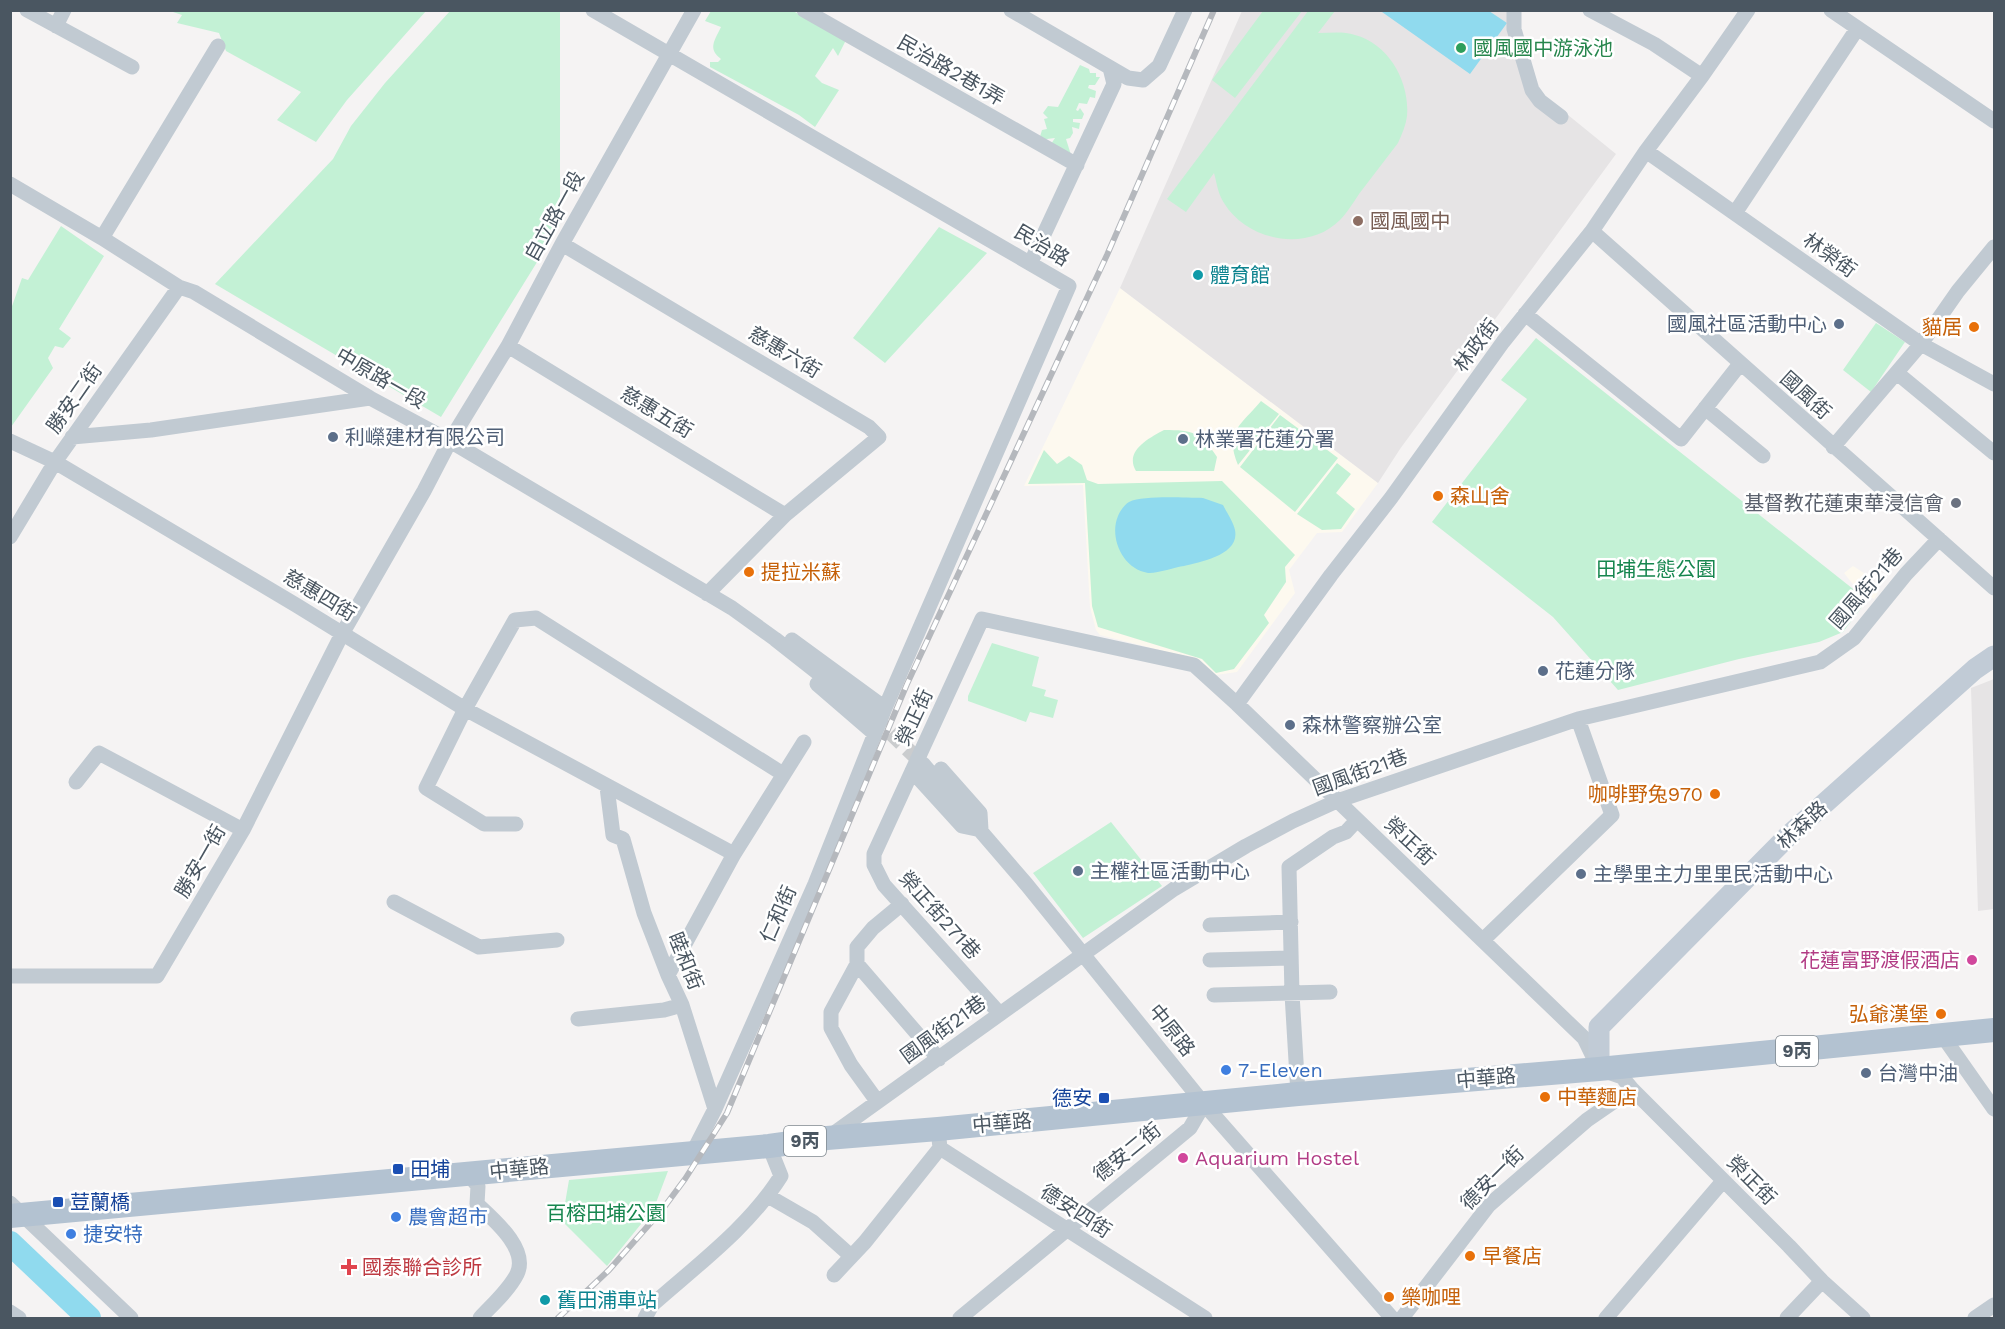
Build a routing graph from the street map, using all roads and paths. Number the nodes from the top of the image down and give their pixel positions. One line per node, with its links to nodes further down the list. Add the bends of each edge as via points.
1 (27, 10): 12 (street)
2 (64, 10): 12 (street)
3 (593, 10): 15 (street, 民治路)
4 (694, 10): 15 (street, 自立路一段)
5 (804, 10): 22 (street, 民治路2巷1弄)
6 (1011, 10): 17 (street)
7 (1185, 10): 17 (street, via 1159,66 1143,80 1128,78)
8 (1514, 10): 19 (street, via 1514,29 1532,90)
9 (1590, 10): 18 (street, via 1654,44)
10 (1748, 10): 18 (street, 林政街)
11 (1831, 10): 13 (street)
12 (56, 26): 16 (street)
13 (1857, 29): 20 (street); 24 (street)
14 (218, 46): 26 (street)
15 (669, 54): 27 (street, 自立路一段); 29 (street, 民治路)
16 (132, 67)
17 (1110, 68): 22 (street, via 1114,84)
18 (1702, 76): 21 (street, 林政街)
19 (1561, 117)
20 (1995, 121)
21 (1646, 152): 24 (street, 林榮街); 25 (street, 林政街)
22 (1077, 165): 29 (street)
23 (10, 184): 26 (street, 中原路一段)
24 (1735, 213): 32 (street, 林榮街)
25 (1592, 231): 31 (street, 林政街); 34 (street, 國風街)
26 (102, 238): 30 (street, 中原路一段)
27 (562, 244): 33 (street, 自立路一段); 46 (street, 慈惠六街, via 879,436)
28 (1995, 247): 32 (street)
29 (1030, 262): 56 (street, 民治路, via 1069,285)
30 (179, 288): 37 (street, 中原路一段, via 194,292); 39 (street, 勝安二街)
31 (1525, 314): 38 (street, via 1681,440); 54 (street, 林政街)
32 (1921, 344): 35 (street); 36 (street, 林榮街)
33 (508, 346): 41 (street, 自立路一段); 46 (street, 慈惠五街)
34 (1740, 364): 38 (street); 42 (street, 國風街)
35 (1897, 372): 42 (street); 43 (street)
36 (1995, 384)
37 (370, 398): 39 (street, via 151,430); 41 (street, 中原路一段)
38 (1705, 408): 44 (street)
39 (72, 437): 45 (street, 勝安二街)
40 (10, 441): 45 (street, 慈惠四街)
41 (450, 441): 50 (street, 中原路一段); 52 (street, 勝安一街)
42 (1833, 447): 48 (street, 國風街)
43 (1995, 453)
44 (1763, 456)
45 (55, 462): 47 (street, 勝安二街); 52 (street, 慈惠四街)
46 (785, 514): 50 (street)
47 (10, 537)
48 (1939, 539): 49 (street, 國風街); 57 (street, 國風街21巷, via 1854,638 1820,662)
49 (1995, 588)
50 (708, 594): 51 (street, 中原路一段)
51 (732, 608): 56 (street); 58 (street)
52 (342, 634): 55 (street, 慈惠四街); 68 (street, 勝安一街)
53 (1995, 656): 92 (street, 林森路, via 1975,669 1788,836 1599,1027)
54 (1238, 704): 60 (street, 榮正街, via 1194,665 982,619); 65 (street, 榮正街)
55 (465, 709): 62 (street, via 515,620 536,618); 64 (street, 慈惠四街); 67 (street, via 426,788 484,824)
56 (880, 712): 58 (street, 仁和街)
57 (1578, 719): 65 (street, 國風街21巷); 76 (street, via 1612,815)
58 (875, 734): 97 (street, 仁和街, via 815,884)
59 (804, 742): 62 (street)
60 (922, 748): 61 (street, 榮正街); 69 (street, via 980,813)
61 (917, 768): 69 (street, 中原路); 72 (street, 榮正街271巷, via 874,854 878,876)
62 (783, 774): 70 (street)
63 (76, 782): 68 (street, via 99,753)
64 (607, 787): 70 (street, 慈惠四街); 81 (street, 睦和街, via 613,835 624,839 644,913)
65 (1337, 801): 66 (street, 榮正街); 77 (street, 國風街21巷, via 1246,846 1174,889)
66 (1357, 820): 73 (street, via 1346,832 1289,867); 76 (street, 榮正街)
67 (516, 824)
68 (243, 830): 82 (street, 勝安一街, via 157,976)
69 (981, 830): 77 (street, 中原路)
70 (734, 854): 81 (street)
71 (394, 902): 75 (street, via 479,947)
72 (902, 904): 80 (street, via 857,947); 87 (street, 榮正街271巷)
73 (1291, 922): 74 (street); 78 (street)
74 (1210, 925)
75 (557, 940)
76 (1483, 940): 92 (street, 榮正街, via 1584,1038)
77 (1084, 954): 87 (street, 國風街21巷); 96 (street, 中原路)
78 (1291, 957): 79 (street); 84 (street)
79 (1210, 960)
80 (857, 964): 91 (street); 95 (street, via 831,1012 831,1028)
81 (668, 975): 86 (street, 睦和街)
82 (10, 976)
83 (1330, 992): 84 (street)
84 (1292, 994): 85 (street); 94 (street)
85 (1214, 996)
86 (682, 1005): 88 (street); 97 (street, 睦和街)
87 (1000, 1014): 91 (street, 國風街21巷)
88 (578, 1019)
89 (1995, 1030): 90 (main road, 中華路 / 9丙)
90 (1942, 1035): 92 (main road, 中華路 / 9丙); 98 (street)
91 (939, 1059): 95 (street, 國風街21巷)
92 (1599, 1069): 93 (street, 榮正街, via 1622,1077); 94 (main road, 中華路 / 9丙)
93 (1632, 1089): 104 (street, 榮正街); 122 (street, 德安一街, via 1587,1120 1489,1205)
94 (1298, 1094): 96 (main road, 中華路 / 9丙)
95 (877, 1101): 99 (street, 國風街21巷)
96 (1204, 1104): 100 (main road, 中華路 / 9丙); 107 (street, 德安二街, via 1190,1128); 121 (street, 中原路)
97 (715, 1109): 102 (street)
98 (1995, 1109)
99 (827, 1138): 100 (main road, 中華路 / 9丙); 101 (main road, 中華路 / 9丙)
100 (939, 1138): 107 (street, 德安四街); 108 (street)
101 (769, 1146): 102 (main road, 中華路 / 9丙); 105 (street, via 781,1176)
102 (693, 1152): 103 (main road, 中華路 / 9丙)
103 (468, 1174): 106 (main road, 中華路 / 9丙); 117 (street, via 478,1186 477,1204 517,1248 519,1261 518,1272)
104 (1723, 1180): 110 (street, 榮正街); 114 (street)
105 (768, 1196): 108 (street, via 813,1222); 118 (street, via 652,1305)
106 (15, 1211): 116 (street)
107 (1065, 1230): 113 (street, 德安四街); 119 (street, 德安二街)
108 (851, 1256): 109 (street)
109 (834, 1275)
110 (1822, 1281): 123 (street); 124 (street, 榮正街)
111 (1995, 1305): 125 (street)
112 (10, 1312): 115 (street)
113 (1185, 1314): 120 (street, 德安四街)
114 (1609, 1316)
115 (19, 1318)
116 (130, 1318)
117 (480, 1318)
118 (645, 1318)
119 (960, 1318)
120 (1205, 1318)
121 (1392, 1318)
122 (1402, 1318)
123 (1788, 1318)
124 (1863, 1318)
125 (1975, 1318)

